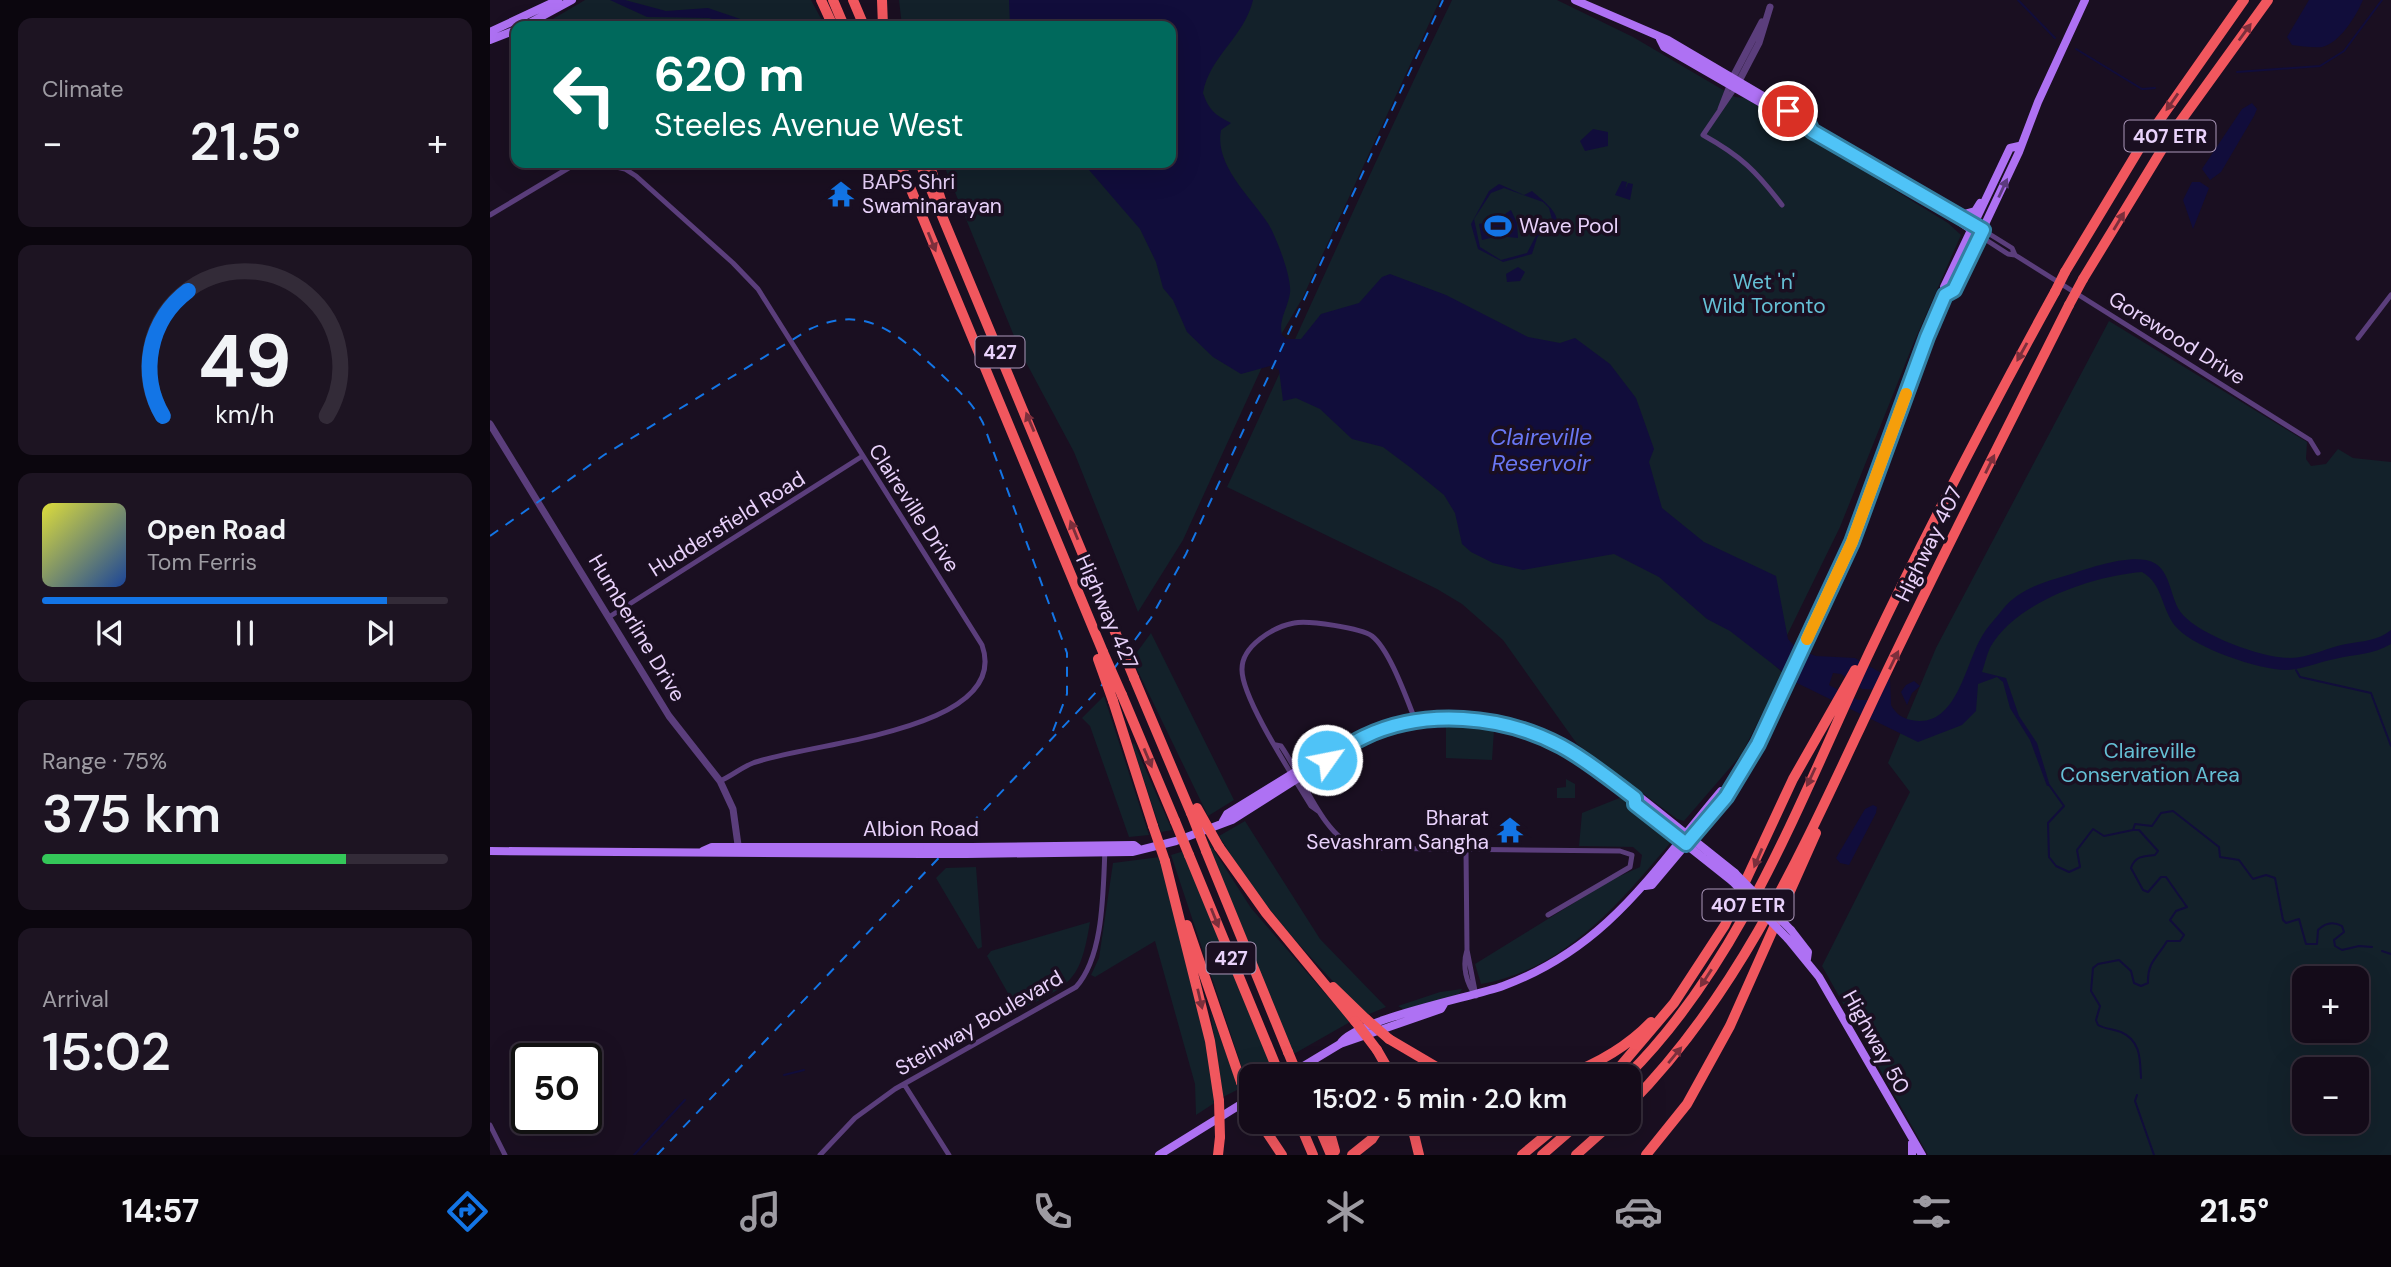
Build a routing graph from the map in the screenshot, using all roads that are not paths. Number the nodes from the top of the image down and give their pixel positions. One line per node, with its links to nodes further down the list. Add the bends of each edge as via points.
1 (558, 0): 12 (main road)
2 (572, 0): 13 (main road)
3 (821, 0): 14 (highway)
4 (833, 0): 15 (highway)
5 (853, 0): 16 (highway)
6 (882, 0): 17 (highway)
7 (1575, 0): 22 (main road, via 1660,39 1664,47)
8 (2085, 0): 23 (main road)
9 (2244, 0): 44 (highway, Highway 407 / 407 ETR, one-way to 44, bridge, via 2138,151 2065,272)
10 (2268, 0): 49 (highway, Highway 407 / 407 ETR, one-way to 10, bridge, via 2083,279 2172,134)
11 (1772, 4): 22 (street, via 1759,43)
12 (513, 21)
13 (533, 21)
14 (831, 21)
15 (842, 21)
16 (862, 21)
17 (883, 21)
18 (511, 22): 19 (main road)
19 (490, 32)
20 (511, 32): 21 (main road)
21 (490, 40)
22 (1734, 83): 30 (main road, via 1804,130); 31 (street, via 1703,135 1754,170)
23 (2019, 146): 29 (main road, via 2010,148); 35 (main road, one-way to 23)
24 (569, 168): 32 (street, Claireville Drive)
25 (620, 168): 41 (street, Claireville Drive, via 636,176 752,282)
26 (902, 168): 43 (highway, Highway 427 / 427, one-way to 43, bridge)
27 (922, 168): 33 (highway, Highway 427 / 427)
28 (931, 168): 33 (highway)
29 (1990, 190): 30 (main road, via 1977,209 1968,213); 34 (main road)
30 (1931, 200): 34 (main road)
31 (1783, 205)
32 (490, 215)
33 (944, 218): 48 (highway, Highway 427 / 427, one-way to 33, bridge, via 1134,678)
34 (1972, 227): 35 (main road); 36 (main road, via 1944,286)
35 (1981, 233): 36 (main road, via 1954,290); 40 (street, Gorewood Drive, via 2310,440)
36 (1945, 295): 50 (main road, via 1852,542 1785,685 1726,797)
37 (2391, 295): 38 (street)
38 (2358, 338)
39 (490, 424): 42 (street, Humberline Drive)
40 (2318, 453)
41 (862, 457): 42 (street, Huddersfield Road); 47 (street, Claireville Drive, via 982,645 984,679 970,696 908,726 752,763)
42 (608, 617): 47 (street, Humberline Drive, via 669,716)
43 (1118, 698): 55 (highway, bridge); 62 (highway, Highway 427 / 427, one-way to 62, bridge, via 1175,821)
44 (1837, 712): 59 (highway, one-way to 59, via 1793,779 1738,901); 69 (highway, 407 ETR, one-way to 69, via 1732,939 1691,1000)
45 (1416, 722): 46 (main road, Albion Road, via 1375,732 1341,751 1321,755); 46 (street, via 1374,637 1360,631 1293,623 1251,646 1242,665 1246,687); 50 (main road, Albion Road, via 1469,719 1534,734 1573,753)
46 (1297, 775): 51 (main road, Albion Road, via 1232,820 1189,836); 52 (street, via 1311,806 1336,836 1358,848)
47 (720, 781): 53 (street, Humberline Drive, via 733,809)
48 (1194, 811): 61 (highway, bridge, via 1266,913); 63 (highway, 427, bridge)
49 (1819, 819): 72 (highway, Highway 407 / 407 ETR, one-way to 49, via 1687,1041 1735,972); 99 (highway, via 1812,846 1730,1026 1687,1104)
50 (1686, 839): 56 (main road, Highway 50); 60 (main road, via 1609,922 1520,979)
51 (1105, 850): 53 (main road, Albion Road, bridge); 71 (street, Steinway Boulevard, via 1095,946 1080,982 1067,994)
52 (1466, 850): 57 (street, via 1620,851 1632,855 1630,867); 60 (street, via 1465,971)
53 (739, 851): 54 (main road, Albion Road)
54 (490, 852)
55 (1165, 861): 70 (highway, bridge); 90 (highway, one-way to 90, bridge, via 1210,1041 1219,1101)
56 (1734, 877): 58 (main road, Highway 50, bridge); 58 (main road, Highway 50, bridge, via 1791,930 1808,952)
57 (1548, 915)
58 (1807, 959): 84 (main road, Highway 50)
59 (1681, 993): 67 (highway, via 1620,1049); 68 (highway)
60 (1476, 996): 64 (main road, via 1340,1044)
61 (1360, 1020): 65 (highway, bridge); 66 (highway, bridge)
62 (1275, 1064)
63 (1293, 1064)
64 (1307, 1064)
65 (1385, 1064)
66 (1432, 1064)
67 (1594, 1064)
68 (1622, 1064)
69 (1639, 1064)
70 (1239, 1077)
71 (904, 1084): 87 (street, Steinway Boulevard, via 855,1118); 88 (street)
72 (1641, 1092)
73 (1239, 1105): 89 (main road)
74 (490, 1125): 86 (street)
75 (1267, 1134): 91 (highway)
76 (1305, 1134): 92 (highway)
77 (1322, 1134): 93 (highway)
78 (1330, 1134): 94 (highway)
79 (1375, 1134): 95 (highway)
80 (1414, 1134): 85 (highway)
81 (1547, 1134): 96 (highway)
82 (1566, 1134): 97 (highway)
83 (1600, 1134): 98 (highway)
84 (1912, 1143): 100 (main road, Highway 50); 101 (main road, Highway 50)
85 (1419, 1154)
86 (505, 1155)
87 (820, 1155)
88 (949, 1155)
89 (1159, 1155)
90 (1218, 1155)
91 (1282, 1155)
92 (1313, 1155)
93 (1331, 1155)
94 (1336, 1155)
95 (1352, 1155)
96 (1522, 1155)
97 (1542, 1155)
98 (1576, 1155)
99 (1646, 1155)
100 (1912, 1155)
101 (1922, 1155)

